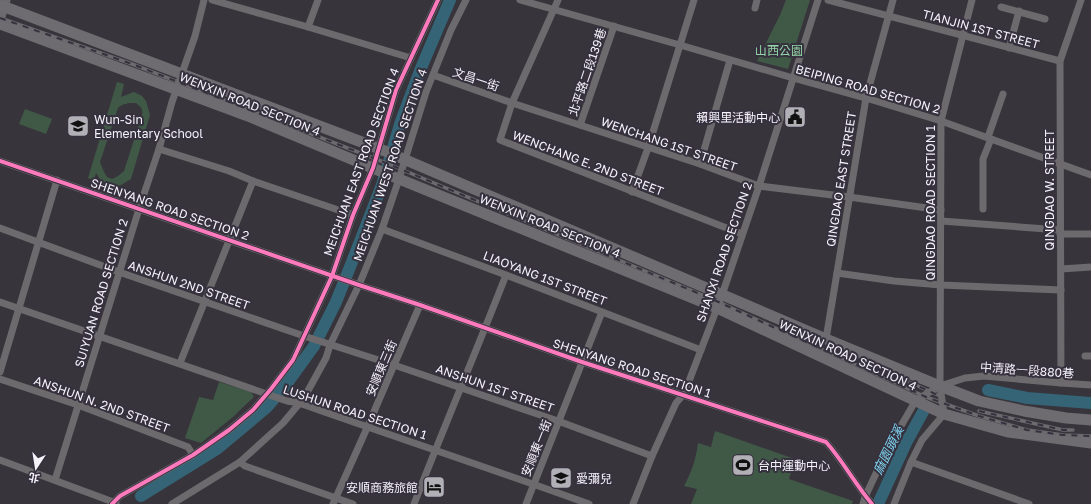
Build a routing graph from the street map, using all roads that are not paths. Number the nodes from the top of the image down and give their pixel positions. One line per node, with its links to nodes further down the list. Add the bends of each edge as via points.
1 (204, 0): 31 (street, SUIYUAN ROAD SECTION 2)
2 (212, 0): 24 (street)
3 (318, 0): 24 (street)
4 (438, 0): 28 (street, MEICHUAN EAST ROAD SECTION 4)
5 (466, 0): 32 (street, MEICHUAN WEST ROAD SECTION 4)
6 (520, 0): 18 (street, BEIPING ROAD SECTION 2)
7 (558, 0): 18 (street, WENCHANG E. 2ND STREET)
8 (694, 0): 26 (street)
9 (757, 0): 17 (street)
10 (818, 0): 33 (street, SHANXI ROAD SECTION 2)
11 (828, 0): 20 (street, TIANJIN 1ST STREET)
12 (893, 0): 20 (street, QINGDAO EAST STREET)
13 (972, 0): 25 (street, QINGDAO ROAD SECTION 1)
14 (1081, 0): 30 (street, QINGDAO W. STREET)
15 (4, 4): 22 (street); 31 (main road, WENXIN ROAD SECTION 4)
16 (1001, 7): 19 (street)
17 (755, 8)
18 (554, 9): 23 (street, BEIPING ROAD SECTION 2); 37 (street, WENCHANG E. 2ND STREET)
19 (1019, 11): 21 (street); 27 (street)
20 (889, 16): 25 (street, TIANJIN 1ST STREET); 36 (street, QINGDAO EAST STREET)
21 (1046, 19)
22 (0, 24): 34 (main road, WENXIN ROAD SECTION 4)
23 (614, 26): 26 (street, BEIPING ROAD SECTION 2); 39 (street, 北平路二段139巷)
24 (308, 27): 28 (street)
25 (963, 36): 27 (street, TIANJIN 1ST STREET); 38 (street, QINGDAO ROAD SECTION 1)
26 (680, 45): 29 (street, BEIPING ROAD SECTION 2); 42 (street)
27 (1009, 48): 30 (street, TIANJIN 1ST STREET)
28 (411, 58): 43 (street, MEICHUAN EAST ROAD SECTION 4, via 396,90)
29 (730, 60): 33 (street, BEIPING ROAD SECTION 2); 46 (street)
30 (1060, 61): 47 (street, QINGDAO W. STREET)
31 (182, 74): 34 (street, SUIYUAN ROAD SECTION 2); 43 (main road, WENXIN ROAD SECTION 4)
32 (433, 75): 37 (street, 文昌一街); 44 (street, MEICHUAN WEST ROAD SECTION 4)
33 (793, 78): 36 (street, BEIPING ROAD SECTION 2); 53 (street, SHANXI ROAD SECTION 2)
34 (177, 89): 41 (street, SUIYUAN ROAD SECTION 2); 48 (main road, WENXIN ROAD SECTION 4)
35 (1003, 94): 40 (street)
36 (866, 98): 38 (street, BEIPING ROAD SECTION 2); 55 (street, QINGDAO EAST STREET)
37 (512, 103): 39 (street, WENCHANG 1ST STREET); 54 (street, WENCHANG E. 2ND STREET, via 500,140)
38 (941, 121): 40 (street, BEIPING ROAD SECTION 2); 58 (street, QINGDAO ROAD SECTION 1)
39 (580, 125): 42 (street, WENCHANG 1ST STREET)
40 (989, 138): 47 (street, BEIPING ROAD SECTION 2); 57 (street, via 983,159)
41 (159, 148): 52 (street); 56 (street, SUIYUAN ROAD SECTION 2)
42 (648, 148): 46 (street, WENCHANG 1ST STREET); 54 (street)
43 (380, 149): 44 (main road, WENXIN ROAD SECTION 4); 48 (street, MEICHUAN EAST ROAD SECTION 4)
44 (406, 160): 50 (street, MEICHUAN WEST ROAD SECTION 4); 77 (main road, WENXIN ROAD SECTION 4)
45 (0, 161): 51 (street, SHENYANG ROAD SECTION 2)
46 (700, 164): 53 (street, WENCHANG 1ST STREET)
47 (1060, 165): 49 (street, BEIPING ROAD SECTION 2); 63 (street, QINGDAO W. STREET)
48 (373, 168): 50 (main road, WENXIN ROAD SECTION 4); 59 (street, MEICHUAN EAST ROAD SECTION 4)
49 (1091, 176)
50 (399, 179): 62 (street, MEICHUAN WEST ROAD SECTION 4); 82 (main road, WENXIN ROAD SECTION 4)
51 (57, 180): 56 (street, SHENYANG ROAD SECTION 2); 67 (street)
52 (252, 181): 59 (street); 66 (street)
53 (759, 186): 55 (street, WENCHANG 1ST STREET); 64 (street, SHANXI ROAD SECTION 2)
54 (632, 192): 64 (street, WENCHANG E. 2ND STREET)
55 (850, 197): 58 (street, WENCHANG 1ST STREET); 71 (street, QINGDAO EAST STREET)
56 (139, 209): 66 (street, SHENYANG ROAD SECTION 2); 70 (street, SUIYUAN ROAD SECTION 2)
57 (983, 209)
58 (941, 210): 60 (street, QINGDAO ROAD SECTION 1)
59 (354, 215): 73 (street, MEICHUAN EAST ROAD SECTION 4)
60 (941, 221): 63 (street); 75 (street, QINGDAO ROAD SECTION 1)
61 (0, 228): 67 (street, ANSHUN 2ND STREET)
62 (382, 229): 72 (street, LIAOYANG 1ST STREET); 74 (street, MEICHUAN WEST ROAD SECTION 4)
63 (1060, 232): 65 (street); 69 (street, QINGDAO W. STREET)
64 (742, 234): 77 (street, SHANXI ROAD SECTION 2)
65 (1091, 234)
66 (229, 240): 73 (street, SHENYANG ROAD SECTION 2); 79 (street)
67 (38, 242): 70 (street, ANSHUN 2ND STREET); 81 (street)
68 (1091, 267): 69 (street)
69 (1060, 269): 76 (street, QINGDAO W. STREET)
70 (119, 272): 79 (street, ANSHUN 2ND STREET); 85 (street, SUIYUAN ROAD SECTION 2)
71 (837, 273): 75 (street); 87 (street, QINGDAO EAST STREET)
72 (506, 275): 83 (street, LIAOYANG 1ST STREET); 84 (street)
73 (332, 276): 74 (street, SHENYANG ROAD SECTION 2); 86 (street, MEICHUAN EAST ROAD SECTION 4)
74 (359, 285): 80 (street, SHENYANG ROAD SECTION 1); 88 (street, MEICHUAN WEST ROAD SECTION 4)
75 (940, 285): 76 (street); 97 (street, QINGDAO ROAD SECTION 1)
76 (1061, 290): 95 (street, QINGDAO W. STREET)
77 (722, 295): 82 (street, SHANXI ROAD SECTION 2); 87 (main road, WENXIN ROAD SECTION 4)
78 (0, 302): 81 (street, LUSHUN ROAD SECTION 1)
79 (204, 302): 86 (street, ANSHUN 2ND STREET); 91 (street)
80 (420, 305): 84 (street, SHENYANG ROAD SECTION 1); 92 (street, 安順東三街)
81 (18, 308): 85 (street, LUSHUN ROAD SECTION 1); 93 (street)
82 (717, 308): 89 (street, SHANXI ROAD SECTION 2); 101 (main road, WENXIN ROAD SECTION 4)
83 (602, 312): 89 (street, LIAOYANG 1ST STREET); 90 (street, 安順東一街)
84 (485, 329): 90 (street, SHENYANG ROAD SECTION 1); 98 (street)
85 (100, 336): 91 (street, LUSHUN ROAD SECTION 1); 103 (street, SUIYUAN ROAD SECTION 2)
86 (304, 336): 88 (street, ANSHUN 2ND STREET); 99 (street, MEICHUAN EAST ROAD SECTION 4)
87 (826, 339): 97 (main road, WENXIN ROAD SECTION 4)
88 (330, 345): 92 (street, ANSHUN 1ST STREET); 102 (street, MEICHUAN WEST ROAD SECTION 4, via 326,358 304,398)
89 (701, 350): 100 (street, SHANXI ROAD SECTION 2)
90 (582, 362): 100 (street, SHENYANG ROAD SECTION 1); 106 (street, 安順東一街)
91 (180, 363): 99 (street, LUSHUN ROAD SECTION 1)
92 (394, 365): 98 (street, ANSHUN 1ST STREET); 107 (street, 安順東三街)
93 (0, 372)
94 (0, 379): 103 (street, ANSHUN N. 2ND STREET)
95 (1061, 384): 96 (street, 中清路一段880巷); 97 (street, 中清路一段880巷, via 984,376 965,378)
96 (1091, 385)
97 (940, 386): 101 (street, 中清路一段880巷); 104 (street, QINGDAO ROAD SECTION 1); 105 (main road, WENXIN ROAD SECTION 4, via 979,400 1024,411)
98 (461, 388): 106 (street, ANSHUN 1ST STREET); 109 (street)
99 (270, 395): 102 (street, LUSHUN ROAD SECTION 1); 110 (street, MEICHUAN EAST ROAD SECTION 4, via 229,430)
100 (683, 396): 111 (street, SHANXI ROAD SECTION 2, via 676,403); 117 (street, SHENYANG ROAD SECTION 1, via 826,442)
101 (916, 400): 104 (main road, WENXIN ROAD SECTION 4); 117 (street, via 887,450)
102 (298, 403): 107 (street, LUSHUN ROAD SECTION 1); 113 (street, MEICHUAN WEST ROAD SECTION 4, via 283,423)
103 (78, 405): 110 (street, ANSHUN N. 2ND STREET, via 188,446); 115 (street, SUIYUAN ROAD SECTION 2)
104 (944, 414): 108 (main road, WENXIN ROAD SECTION 4, via 1008,432); 114 (street, via 922,440)
105 (1091, 420)
106 (558, 421): 111 (street, ANSHUN 1ST STREET); 116 (street, 安順東一街)
107 (368, 428): 109 (street, LUSHUN ROAD SECTION 1); 118 (street, 安順東三街)
108 (1091, 443)
109 (434, 450): 116 (street, LUSHUN ROAD SECTION 1); 122 (street)
110 (193, 455): 119 (street, MEICHUAN EAST ROAD SECTION 4, via 120,496)
111 (652, 456): 125 (street, SHANXI ROAD SECTION 2)
112 (0, 460): 115 (street)
113 (240, 462): 118 (street); 120 (street, MEICHUAN WEST ROAD SECTION 4)
114 (911, 462): 128 (street); 129 (street)
115 (55, 480): 119 (street)
116 (533, 484): 123 (street, 安順東一街); 124 (street, LUSHUN ROAD SECTION 1)
117 (865, 496): 126 (street); 127 (street, SHENYANG ROAD SECTION 1)
118 (334, 501): 121 (street)
119 (114, 504)
120 (172, 504)
121 (353, 504)
122 (414, 504)
123 (526, 504)
124 (589, 504)
125 (633, 504)
126 (863, 504)
127 (872, 504)
128 (894, 504)
129 (1029, 504)

